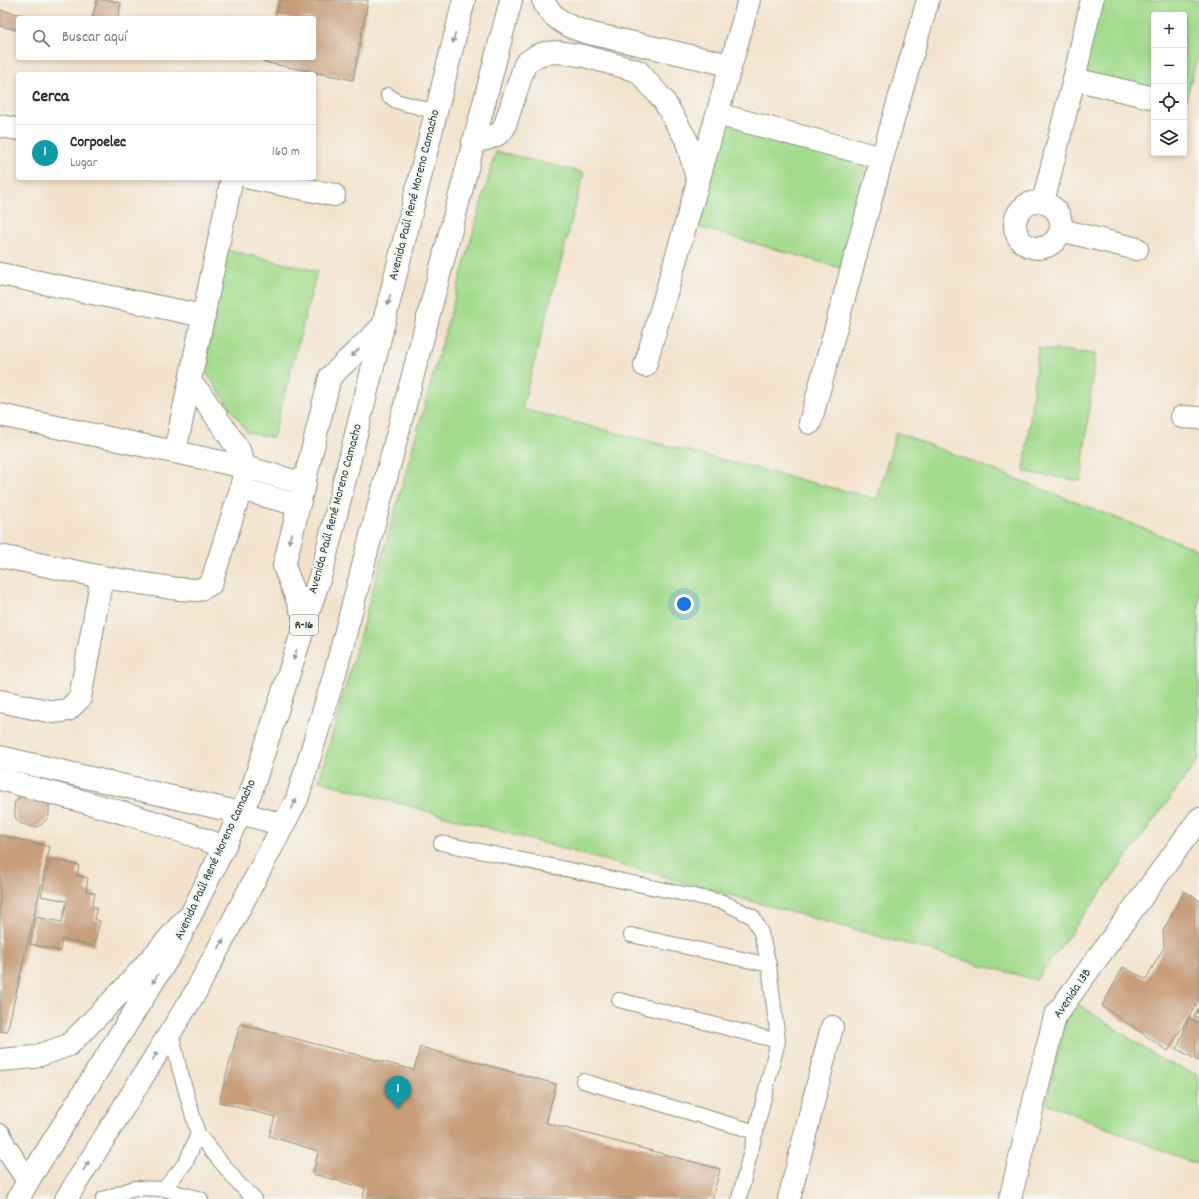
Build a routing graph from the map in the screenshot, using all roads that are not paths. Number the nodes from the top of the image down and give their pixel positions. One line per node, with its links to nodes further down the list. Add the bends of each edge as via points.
1 (464, 0): 13 (street, Avenida Paúl René Moreno Camacho / R-16, one-way to 13)
2 (511, 0): 17 (street)
3 (543, 0): 7 (street, via 560,21)
4 (749, 0): 9 (street)
5 (928, 0): 18 (street)
6 (1092, 0): 10 (street)
7 (590, 34): 8 (street); 9 (street)
8 (584, 56): 17 (street, via 551,52 528,61 504,128 497,135); 21 (street, via 638,71 664,101 686,139)
9 (730, 65): 14 (street)
10 (1074, 79): 12 (street); 23 (street)
11 (388, 95): 13 (lane, via 396,101)
12 (1151, 97)
13 (436, 112): 28 (street, Avenida Paúl René Moreno Camacho / R-16, one-way to 28)
14 (716, 114): 18 (street); 21 (street)
15 (0, 126): 16 (street)
16 (16, 129)
17 (473, 142): 46 (street, one-way to 17, via 297,799 335,673)
18 (882, 158): 32 (street)
19 (232, 180): 27 (street)
20 (259, 180): 22 (street)
21 (698, 182): 29 (street)
22 (334, 196)
23 (1043, 202): 24 (street, via 1055,209 1059,215 1062,222); 24 (street, via 1035,202 1022,208 1015,221 1018,236 1023,243 1030,246 1046,247 1053,243)
24 (1061, 230): 25 (street)
25 (1137, 249)
26 (0, 274): 27 (street)
27 (204, 316): 30 (street)
28 (383, 326): 35 (street, one-way to 35, via 330,377); 40 (street, Avenida Paúl René Moreno Camacho / R-16, via 323,567)
29 (645, 366)
30 (190, 383): 33 (street); 34 (street, via 200,393 239,450)
31 (0, 416): 33 (street)
32 (810, 423)
33 (175, 452): 34 (street)
34 (245, 467): 35 (street); 36 (street)
35 (304, 484): 37 (street)
36 (241, 489): 37 (street); 39 (street, via 211,584 199,590 192,590)
37 (298, 505): 40 (street, one-way to 40, via 284,566)
38 (0, 556): 39 (street)
39 (102, 577): 41 (street, via 80,698 68,710 53,712)
40 (306, 622): 44 (street, Avenida Paúl René Moreno Camacho / R-16, one-way to 44, via 251,792)
41 (0, 700)
42 (0, 757): 44 (street)
43 (0, 779): 48 (street, via 113,810)
44 (241, 813): 46 (street); 48 (street, Avenida Paúl René Moreno Camacho / R-16)
45 (1199, 819): 69 (street, Avenida 13B, via 1055,1016)
46 (283, 825): 54 (street, one-way to 46, via 195,993)
47 (441, 843): 51 (lane, via 723,902 753,917 761,933)
48 (224, 847): 49 (street, Avenida Paúl René Moreno Camacho / R-16)
49 (192, 912): 56 (street, via 125,988 69,1045 34,1057); 62 (street, Avenida Paúl René Moreno Camacho / R-16, one-way to 62, via 175,947)
50 (631, 935): 51 (lane)
51 (769, 965): 55 (lane)
52 (619, 1000): 55 (lane)
53 (832, 1027): 68 (street)
54 (171, 1031): 59 (lane); 63 (street, one-way to 54)
55 (778, 1042): 58 (lane)
56 (0, 1060)
57 (583, 1081): 58 (lane)
58 (756, 1132): 67 (lane)
59 (198, 1134): 61 (lane, via 186,1162); 66 (lane)
60 (0, 1135): 62 (street)
61 (164, 1189): 64 (lane, via 134,1188); 65 (lane)
62 (23, 1190)
63 (66, 1199)
64 (103, 1199)
65 (201, 1199)
66 (254, 1199)
67 (739, 1199)
68 (789, 1199)
69 (1010, 1199)

